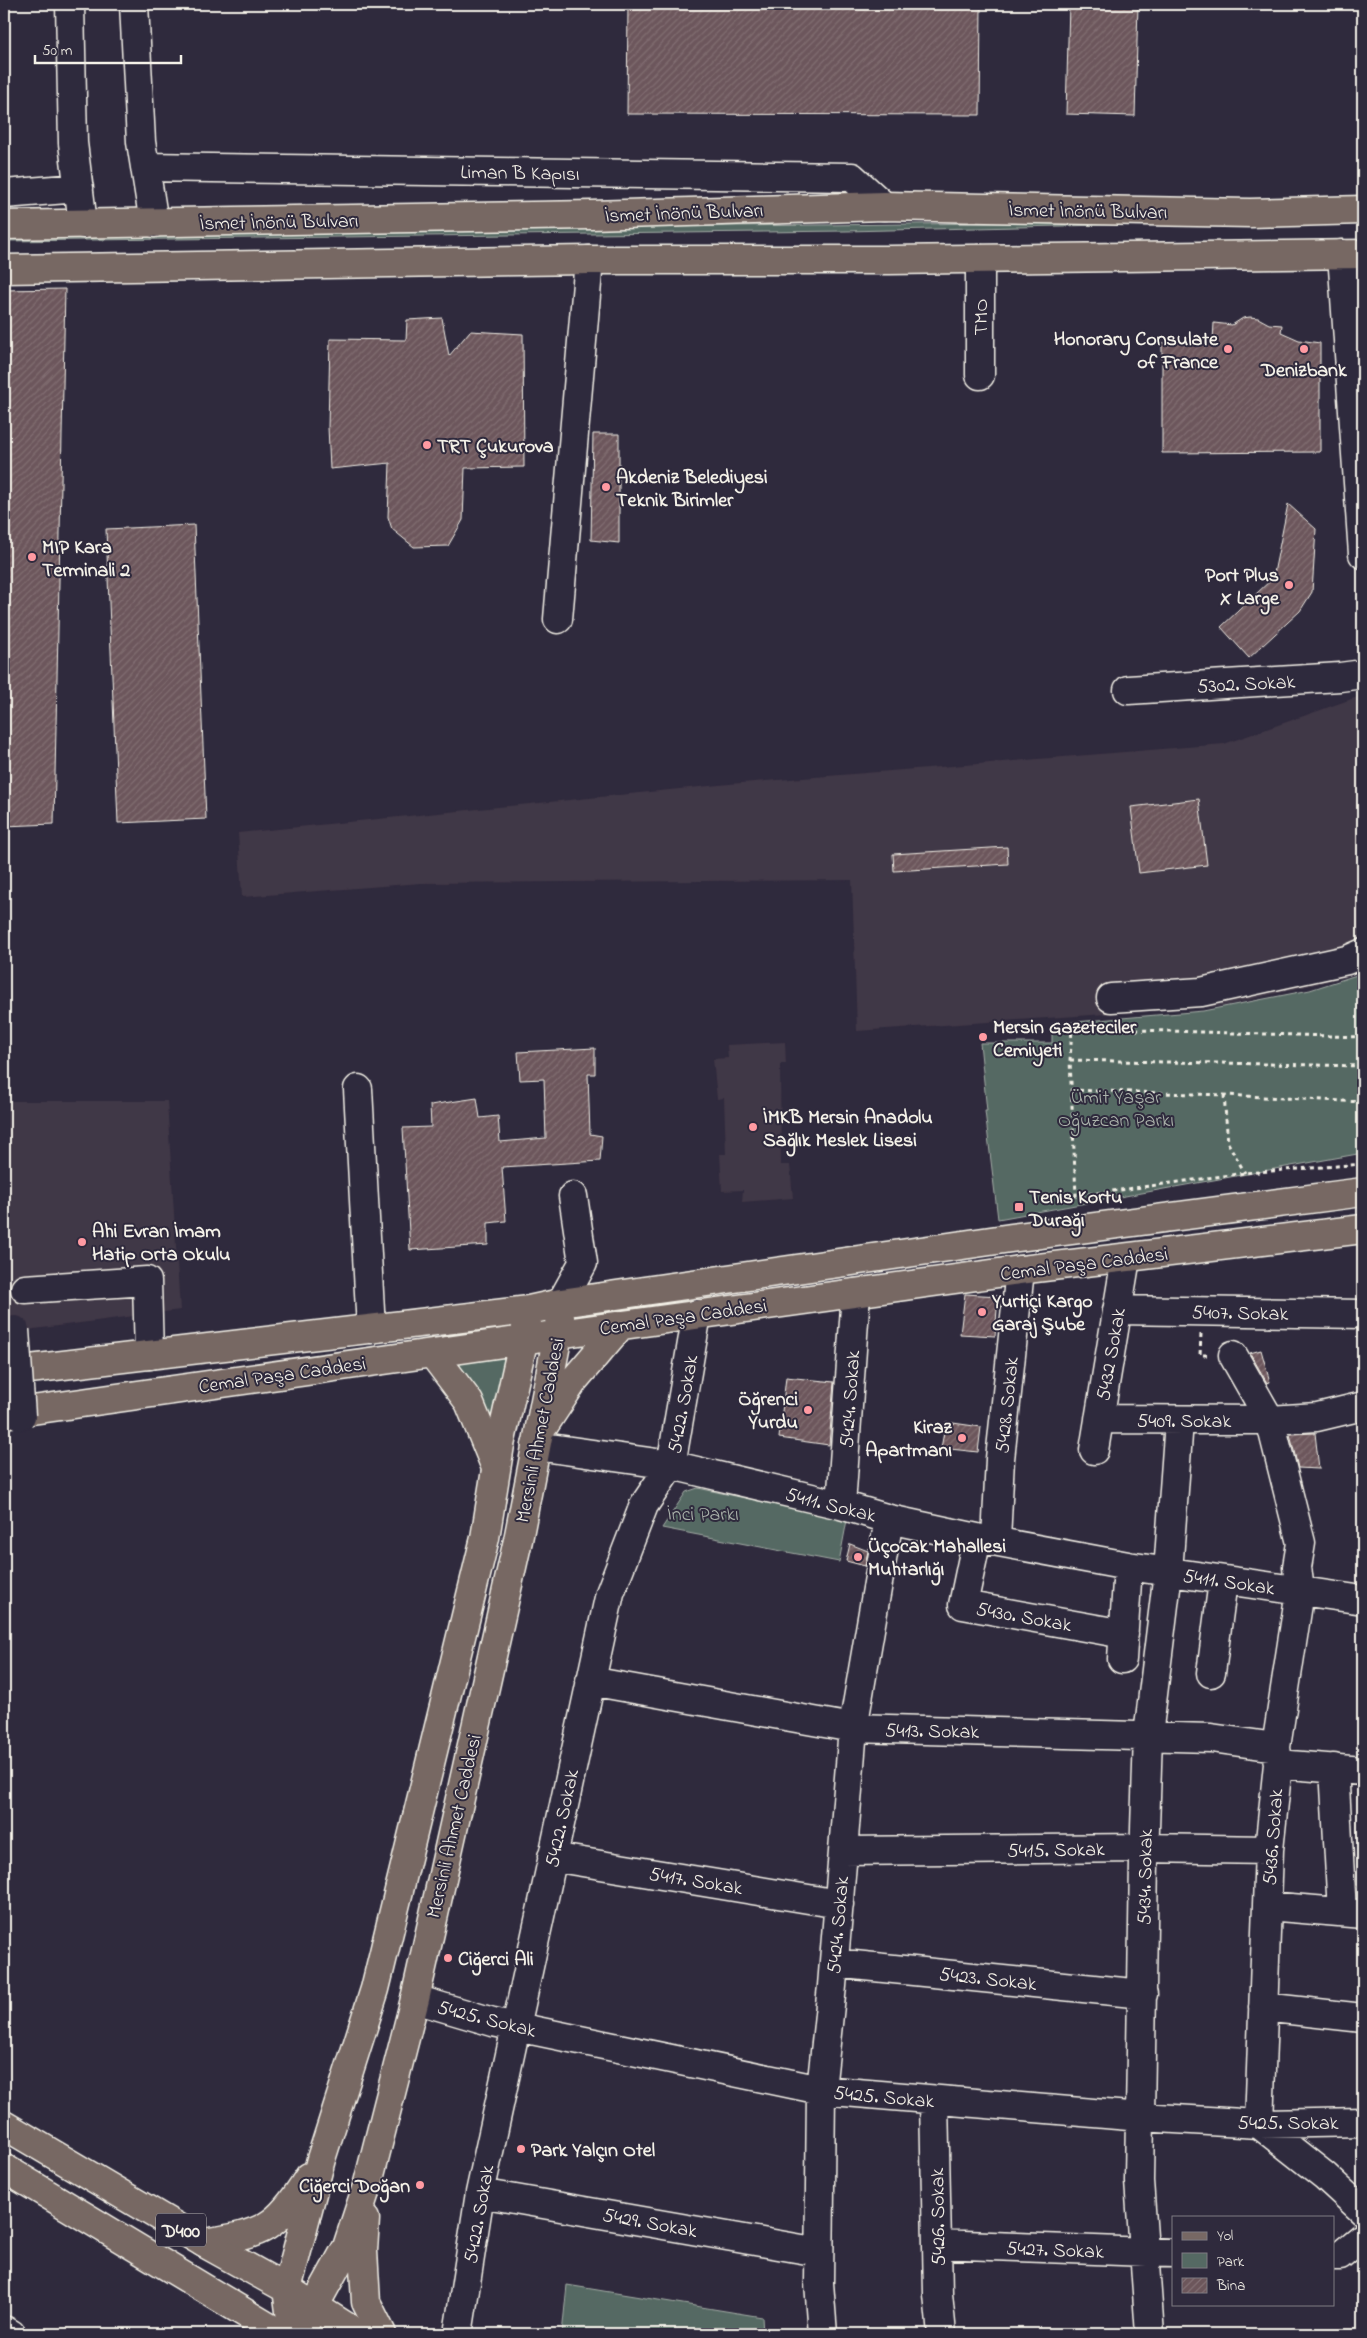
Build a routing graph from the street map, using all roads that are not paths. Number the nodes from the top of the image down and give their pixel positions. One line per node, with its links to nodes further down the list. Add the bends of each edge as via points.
1 (70, 4): 4 (street, via 73,143)
2 (134, 4): 3 (street, via 140,142)
3 (145, 167): 6 (street, Liman B Kapısı, via 852,177); 9 (street)
4 (79, 188): 5 (street); 8 (street)
5 (4, 194)
6 (884, 206): 7 (main road, İsmet İnönü Bulvarı, via 1250,213); 9 (main road, İsmet İnönü Bulvarı)
7 (1363, 210)
8 (84, 224): 9 (main road, İsmet İnönü Bulvarı); 10 (main road, İsmet İnönü Bulvarı)
9 (154, 224)
10 (4, 225)
11 (1352, 254): 12 (main road); 16 (street)
12 (980, 259): 13 (main road); 15 (street, TMO)
13 (588, 260): 14 (main road); 18 (street)
14 (4, 269)
15 (980, 375)
16 (1361, 517): 17 (street)
17 (1363, 554)
18 (558, 619)
19 (1363, 674): 20 (street, 5302. Sokak)
20 (1128, 690)
21 (1363, 953): 22 (street, via 1347,960 1201,992)
22 (1110, 998)
23 (358, 1088): 37 (street)
24 (1363, 1192): 31 (main road, Cemal Paşa Caddesi, via 1011,1238)
25 (573, 1196): 31 (street, via 583,1263)
26 (1363, 1229): 27 (main road, Cemal Paşa Caddesi)
27 (1126, 1258): 28 (main road, Cemal Paşa Caddesi); 33 (street, 5432 Sokak)
28 (1020, 1270): 30 (main road, Cemal Paşa Caddesi); 56 (street, 5428. Sokak, via 1000,1459)
29 (25, 1289): 42 (street, via 147,1282)
30 (856, 1292): 34 (main road, Cemal Paşa Caddesi); 54 (street, 5424. Sokak)
31 (561, 1303): 32 (main road, Cemal Paşa Caddesi); 39 (main road, Mersinli Ahmet Caddesi)
32 (529, 1310): 37 (main road, Cemal Paşa Caddesi); 40 (main road, Mersinli Ahmet Caddesi)
33 (1117, 1310): 35 (street, 5407. Sokak); 47 (street, 5432 Sokak)
34 (697, 1314): 36 (main road, Cemal Paşa Caddesi); 52 (street, 5422. Sokak)
35 (1363, 1314)
36 (621, 1325): 39 (main road, Cemal Paşa Caddesi); 50 (main road, via 574,1380)
37 (371, 1329): 42 (main road, Cemal Paşa Caddesi)
38 (10, 1331): 46 (street, bridge)
39 (558, 1334): 40 (main road, Cemal Paşa Caddesi); 50 (main road, Mersinli Ahmet Caddesi)
40 (524, 1340): 41 (main road, Cemal Paşa Caddesi); 53 (main road, Mersinli Ahmet Caddesi)
41 (432, 1353): 46 (main road, Cemal Paşa Caddesi); 53 (main road, via 469,1402)
42 (149, 1355): 44 (main road, Cemal Paşa Caddesi)
43 (1233, 1355): 48 (street, 5409. Sokak)
44 (4, 1372)
45 (1363, 1406): 48 (street, 5409. Sokak, via 1317,1417)
46 (9, 1416)
47 (1099, 1419): 49 (street, 5409. Sokak); 51 (street, 5432 Sokak)
48 (1270, 1420): 49 (street, 5409. Sokak); 60 (street, 5436. Sokak, via 1301,1544 1297,1567)
49 (1179, 1421): 58 (street, 5434. Sokak)
50 (538, 1440): 52 (street, 5411. Sokak); 77 (main road, Mersinli Ahmet Caddesi)
51 (1094, 1450)
52 (672, 1465): 54 (street, 5411. Sokak); 63 (street, 5422. Sokak, via 644,1505 610,1592)
53 (496, 1468): 75 (main road, Mersinli Ahmet Caddesi, via 485,1538)
54 (841, 1505): 55 (street, 5411. Sokak)
55 (889, 1519): 56 (street, 5411. Sokak); 64 (street, 5424. Sokak)
56 (987, 1539): 57 (street, 5411. Sokak); 57 (street, 5430. Sokak, via 963,1605 1123,1646)
57 (1128, 1566): 58 (street, 5411. Sokak)
58 (1168, 1572): 59 (street, 5411. Sokak); 65 (street, 5434. Sokak)
59 (1223, 1581): 60 (street, 5411. Sokak); 62 (street)
60 (1300, 1591): 61 (street, 5411. Sokak); 66 (street, 5436. Sokak)
61 (1363, 1600)
62 (1211, 1673)
63 (590, 1681): 64 (street, 5413. Sokak); 72 (street, 5422. Sokak)
64 (853, 1728): 65 (street, 5413. Sokak); 71 (street, 5424. Sokak)
65 (1148, 1735): 66 (street, 5413. Sokak, via 1211,1738); 69 (street, 5434. Sokak)
66 (1277, 1755): 67 (street, 5413. Sokak); 70 (street, 5436. Sokak)
67 (1334, 1768): 68 (street, 5413. Sokak); 76 (street)
68 (1363, 1771)
69 (1144, 1848): 70 (street, 5415. Sokak); 71 (street, 5415. Sokak); 79 (street, 5434. Sokak)
70 (1269, 1850): 74 (street, 5436. Sokak)
71 (843, 1852): 73 (street, 5424. Sokak)
72 (552, 1857): 73 (street, 5417. Sokak); 83 (street, 5422. Sokak)
73 (839, 1904): 78 (street, 5424. Sokak)
74 (1267, 1906): 76 (street); 81 (street, 5436. Sokak)
75 (394, 1910): 77 (main road); 90 (main road, Mersinli Ahmet Caddesi, via 375,1989)
76 (1353, 1913)
77 (426, 1944): 80 (main road, Mersinli Ahmet Caddesi)
78 (834, 1963): 79 (street, 5423. Sokak); 84 (street, 5424. Sokak)
79 (1143, 1994): 86 (street, 5434. Sokak)
80 (415, 1999): 83 (street, 5425. Sokak); 92 (main road, Mersinli Ahmet Caddesi)
81 (1263, 2007): 82 (street); 88 (street, 5436. Sokak)
82 (1363, 2018)
83 (516, 2026): 84 (street, 5425. Sokak); 93 (street, 5422. Sokak)
84 (821, 2090): 85 (street, 5425. Sokak); 98 (street, 5424. Sokak)
85 (934, 2100): 86 (street, 5425. Sokak); 97 (street, 5426. Sokak)
86 (1141, 2118): 88 (street, 5425. Sokak); 99 (street, 5434. Sokak, via 1139,2181)
87 (1363, 2122): 88 (street, 5425. Sokak)
88 (1259, 2124): 94 (street, via 1325,2176)
89 (4, 2125): 96 (main road, D400)
90 (321, 2159): 96 (main road, via 291,2206 268,2228 248,2236); 102 (main road, Mersinli Ahmet Caddesi)
91 (4, 2168): 106 (main road, D400)
92 (368, 2182): 103 (main road, Mersinli Ahmet Caddesi, via 346,2247); 110 (main road, via 363,2250 366,2302)
93 (480, 2193): 98 (street, 5429. Sokak); 111 (street, 5422. Sokak)
94 (1363, 2212)
95 (1363, 2237): 101 (street, via 1340,2256)
96 (204, 2243): 102 (main road, D400)
97 (937, 2244): 99 (street, 5427. Sokak); 113 (street, 5426. Sokak)
98 (820, 2252): 112 (street, 5424. Sokak)
99 (1144, 2252): 100 (street, 5427. Sokak); 114 (street, 5434. Sokak)
100 (1172, 2253)
101 (1334, 2256)
102 (287, 2289): 103 (main road, D400); 107 (main road, Mersinli Ahmet Caddesi)
103 (314, 2308): 108 (main road, Mersinli Ahmet Caddesi); 109 (main road, D400)
104 (4, 2330): 105 (street)
105 (11, 2334)
106 (280, 2334)
107 (293, 2334)
108 (299, 2334)
109 (358, 2334)
110 (382, 2334)
111 (458, 2334)
112 (823, 2334)
113 (942, 2334)
114 (1150, 2334)

